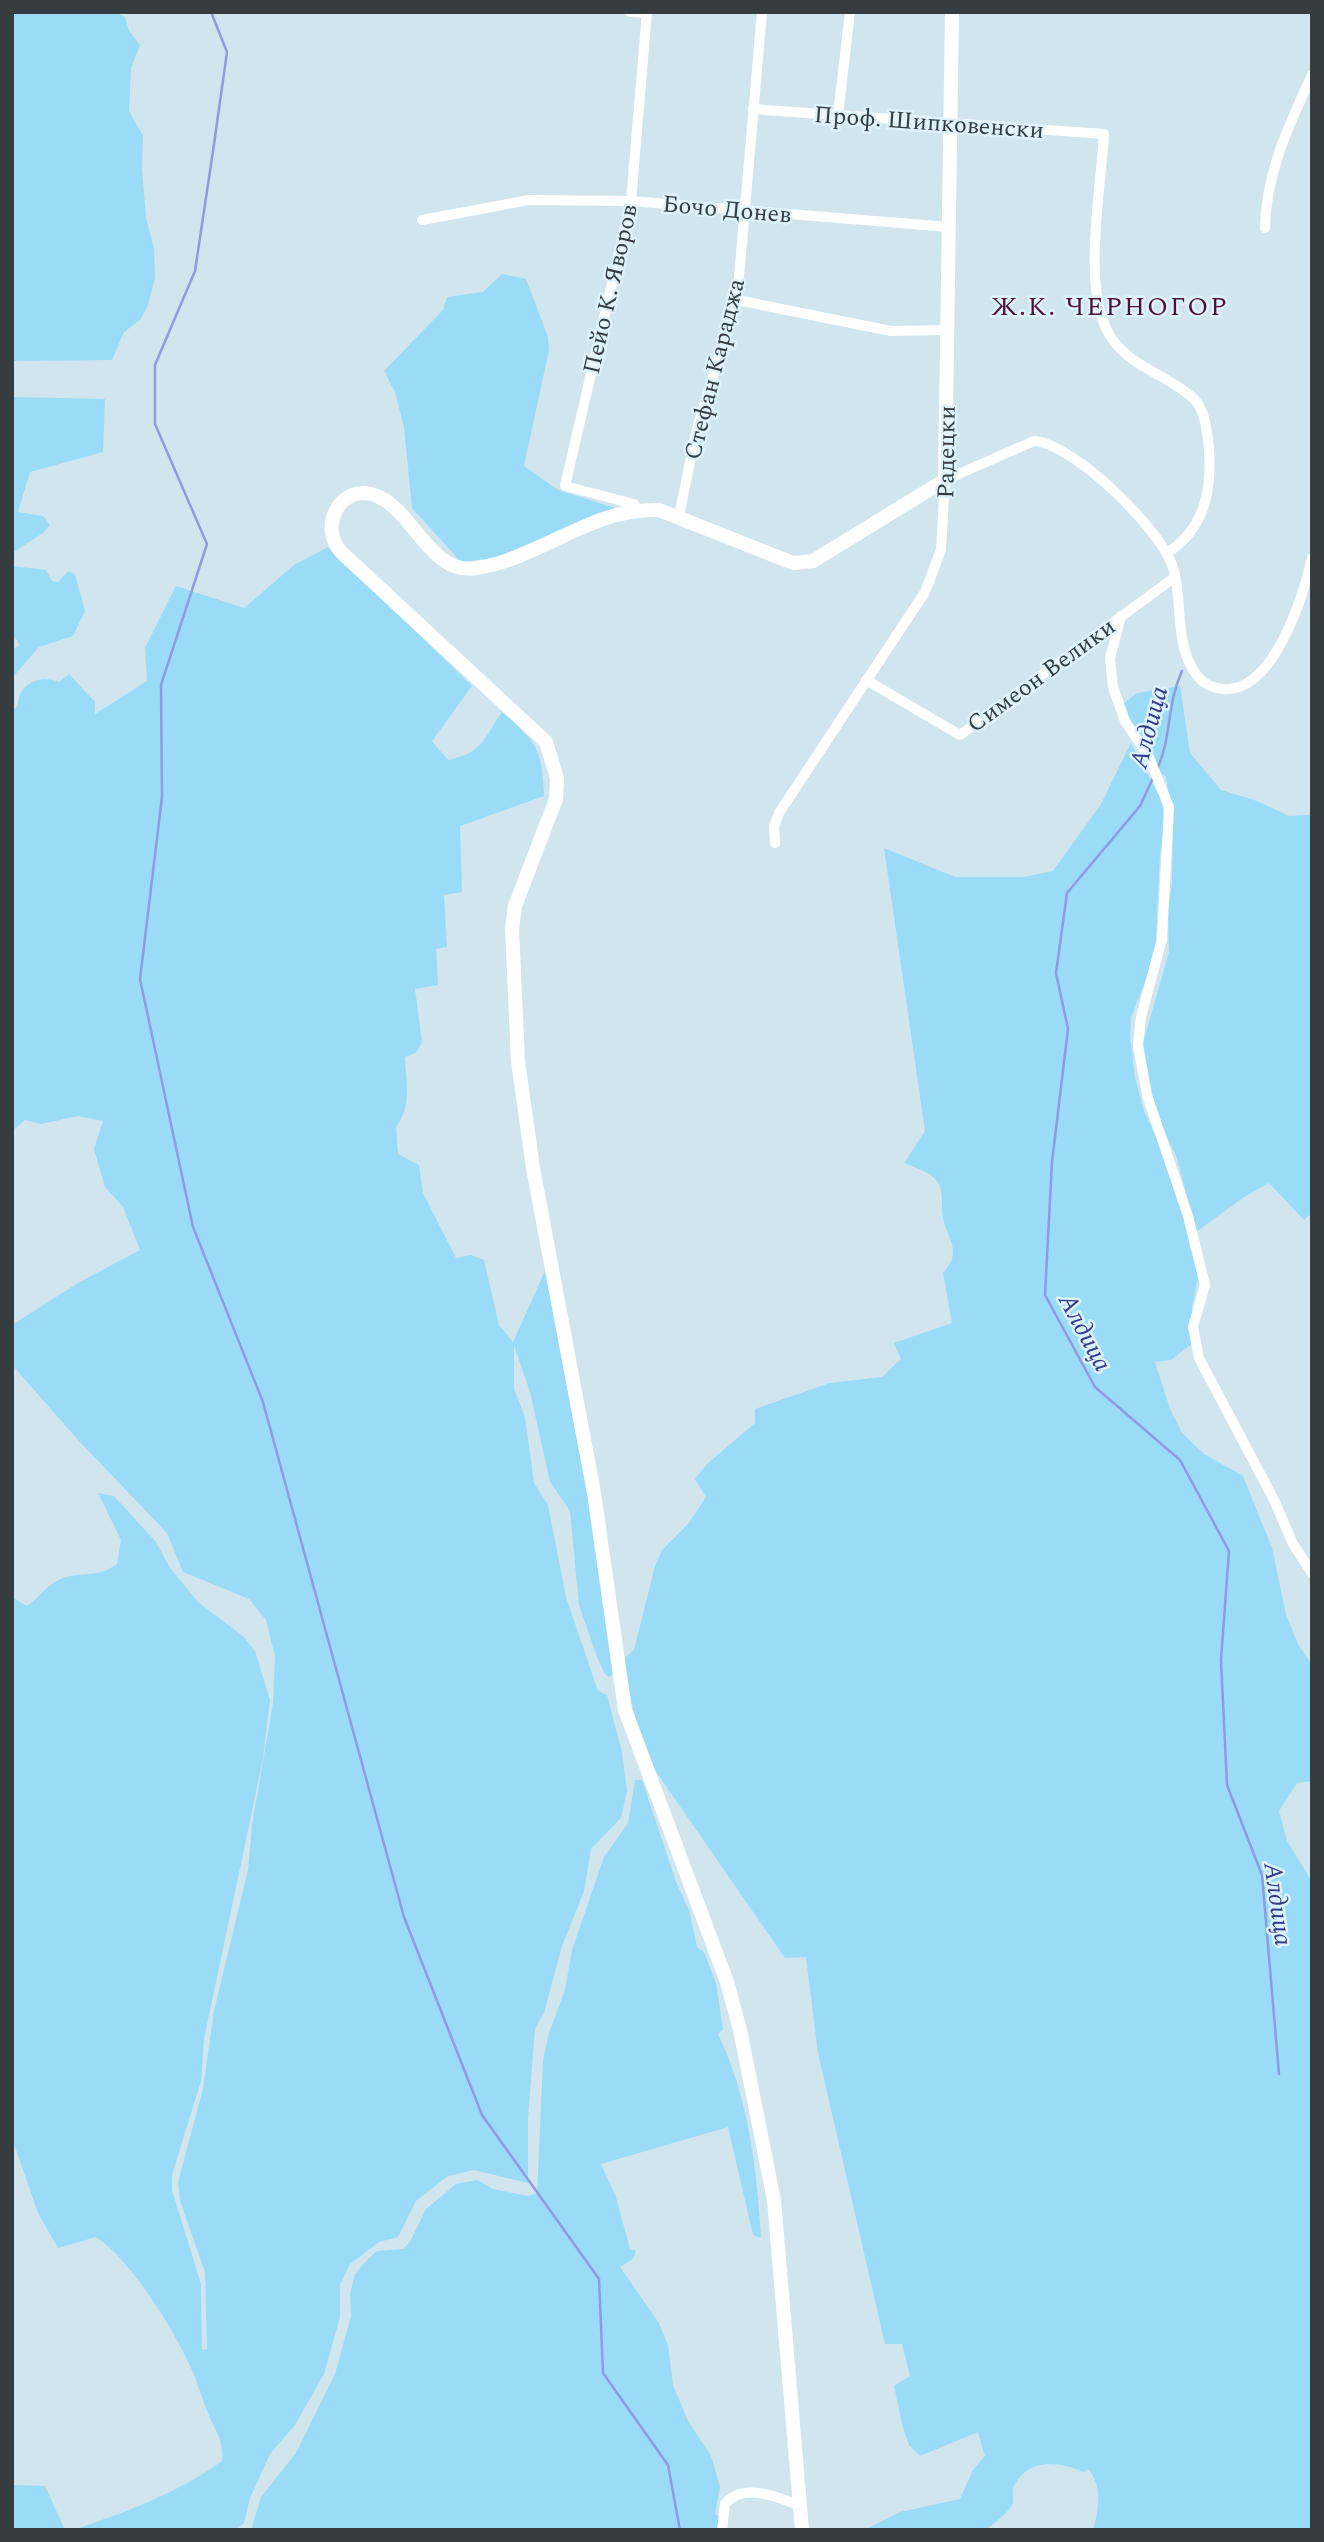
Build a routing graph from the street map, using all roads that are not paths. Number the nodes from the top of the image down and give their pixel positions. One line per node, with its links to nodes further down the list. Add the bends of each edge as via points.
1 (630, 12): 2 (street)
2 (647, 12): 10 (street, Пейо К. Яворов)
3 (762, 12): 7 (street, Стефан Караджа)
4 (850, 12): 8 (street)
5 (951, 12): 9 (street, Радецки)
6 (1312, 75): 14 (street, via 1279,147 1265,198)
7 (753, 109): 8 (street, Проф. Шипковенски); 11 (street, Стефан Караджа)
8 (838, 115): 9 (street, Проф. Шипковенски)
9 (950, 124): 13 (street, Радецки); 20 (street, Проф. Шипковенски, via 1104,134 1096,260 1104,324 1127,357 1195,400 1207,431 1209,491 1187,537)
10 (631, 201): 11 (street, Бочо Донев); 12 (street, Бочо Донев, via 529,200); 18 (street, Пейо К. Яворов, via 565,486 634,504)
11 (744, 211): 13 (street, Бочо Донев); 15 (street, Стефан Караджа)
12 (422, 220)
13 (949, 227): 16 (street, Радецки)
14 (1265, 228)
15 (737, 300): 16 (street, via 891,331); 19 (street, Стефан Караджа, via 697,428)
16 (947, 330): 17 (street, Радецки)
17 (945, 480): 19 (street, via 803,563 793,563); 20 (street, via 1026,442 1043,441 1131,506); 25 (street, Радецки, via 941,550 925,592)
18 (638, 509): 19 (street); 28 (street, via 608,516 487,566 467,569 438,555 376,495 364,493 340,503 333,514 331,535 337,548 546,742 553,758 556,799 515,905 512,929 517,1061 594,1493 625,1710 727,1982 765,2146 774,2200)
19 (679, 516)
20 (1167, 553): 22 (street)
21 (1312, 558): 23 (street)
22 (1175, 577): 23 (street, via 1186,654 1196,675 1229,690 1252,683); 24 (street, Симеон Велики)
23 (1307, 595)
24 (1121, 616): 25 (street, Симеон Велики, via 960,735); 27 (street, via 1110,658 1113,687 1125,721 1149,757 1169,807 1161,939 1138,1045 1147,1096 1188,1216 1205,1285 1193,1339 1293,1545)
25 (866, 680): 26 (street, Радецки, via 779,813)
26 (775, 843)
27 (1312, 1573)
28 (800, 2505): 29 (street, via 772,2494 751,2493 731,2499 725,2504); 30 (street)
29 (722, 2530)
30 (802, 2530)

